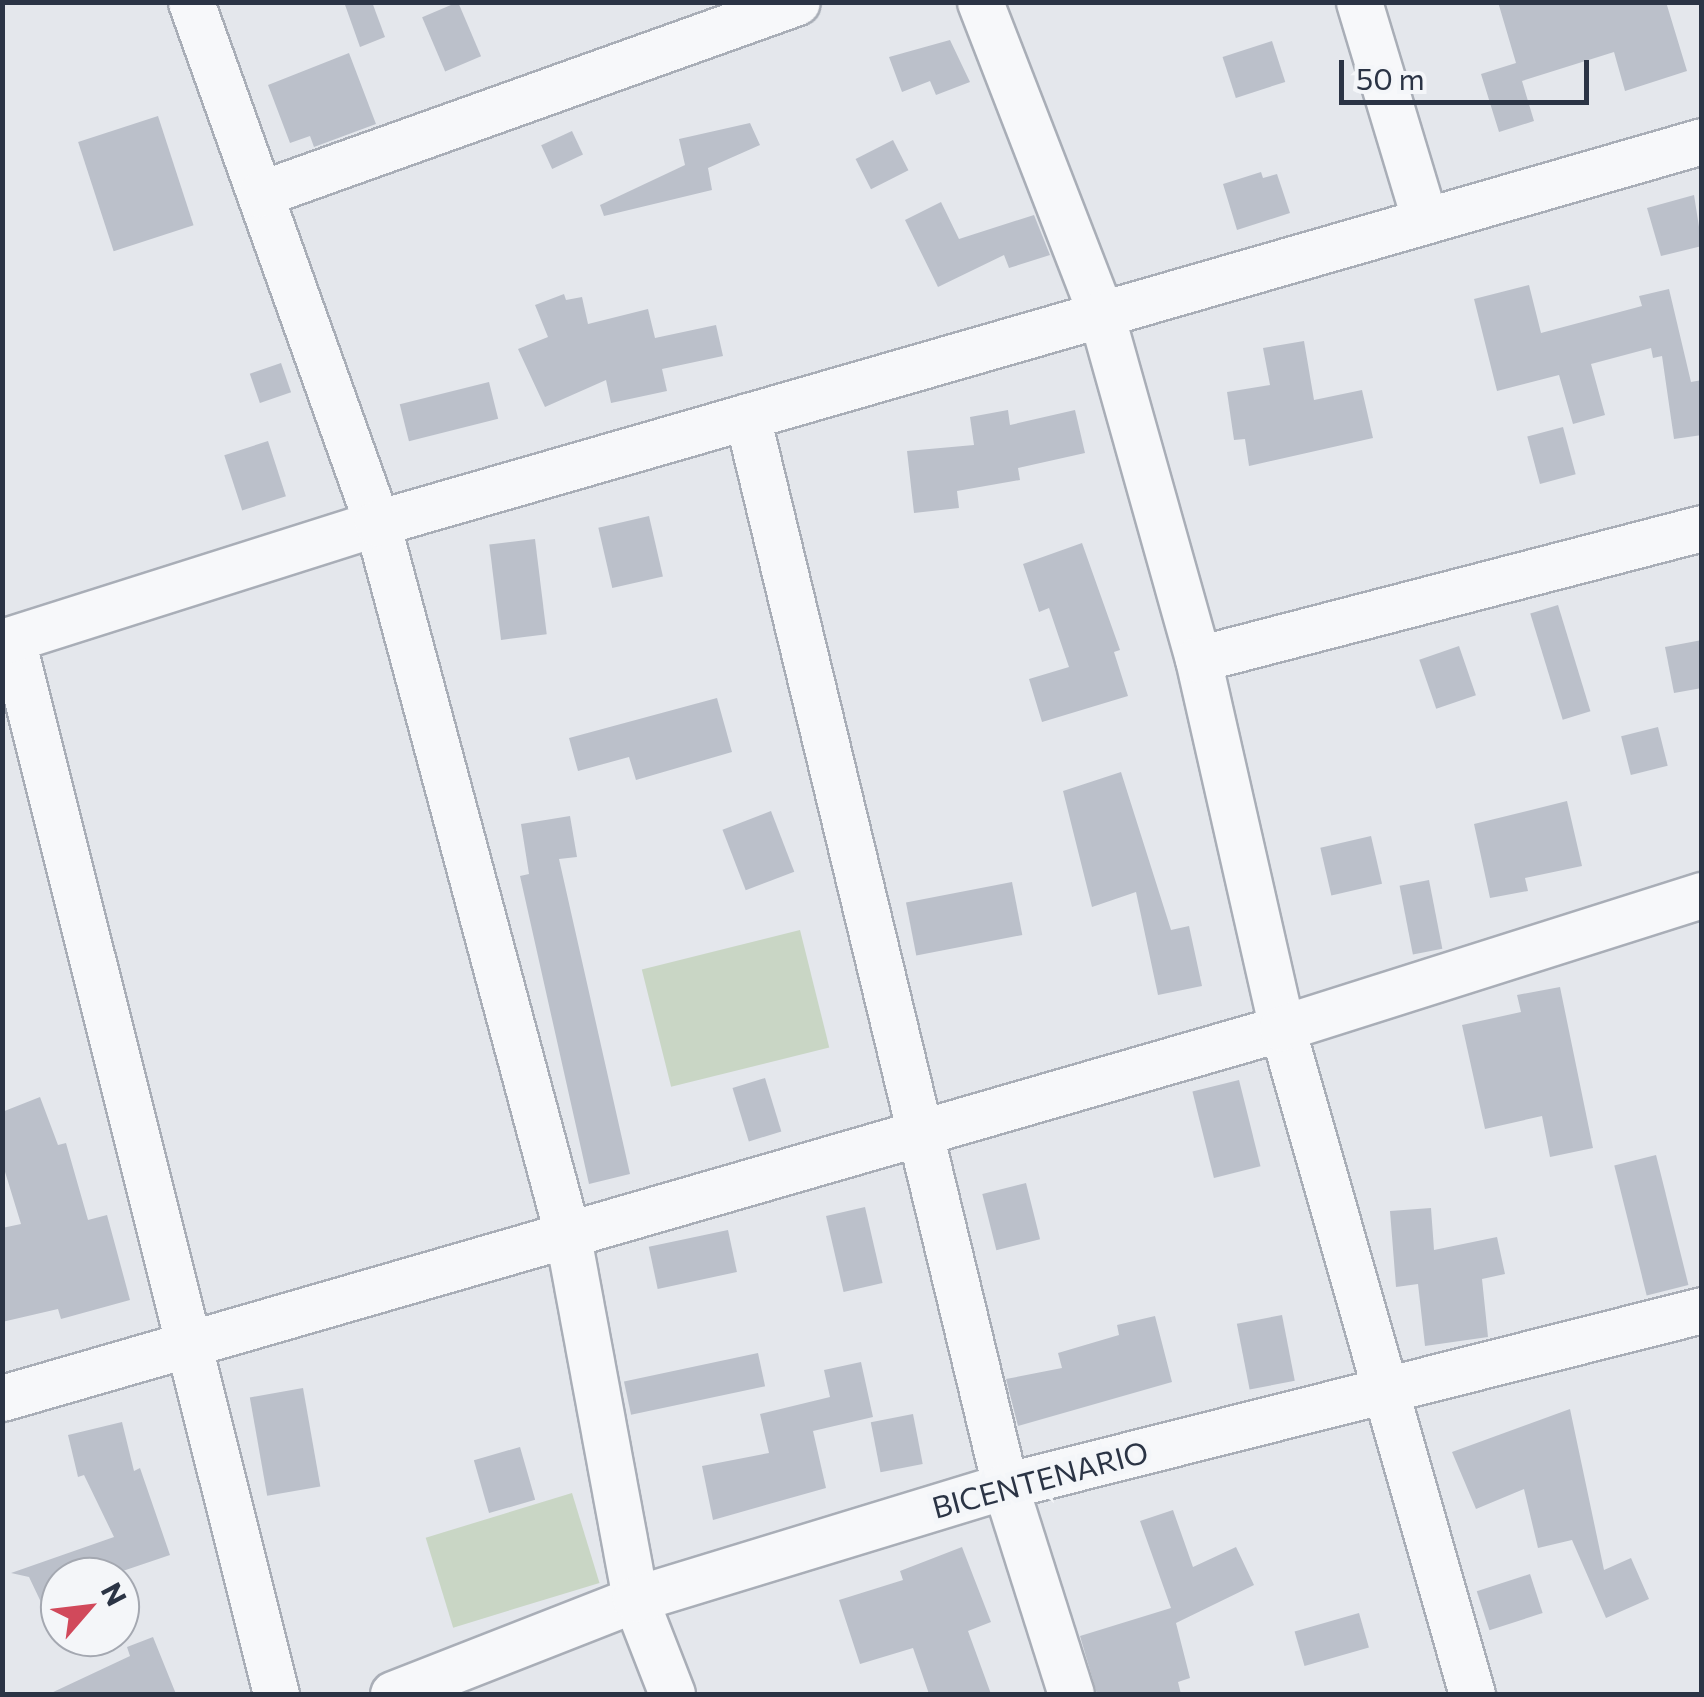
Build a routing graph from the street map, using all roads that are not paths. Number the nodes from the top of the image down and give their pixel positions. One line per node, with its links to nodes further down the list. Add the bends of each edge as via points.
1 (191, 2): 6 (street)
2 (796, 2): 6 (street)
3 (980, 2): 8 (street)
4 (1360, 2): 7 (street)
5 (1702, 141): 7 (street)
6 (260, 194): 10 (street)
7 (1426, 220): 8 (street)
8 (1101, 314): 9 (street); 13 (street)
9 (747, 416): 10 (street); 16 (street)
10 (377, 523): 12 (street); 17 (street)
11 (1702, 528): 13 (street)
12 (7, 640): 19 (street)
13 (1198, 659): 15 (street)
14 (1702, 894): 15 (street)
15 (1282, 1028): 16 (street); 20 (street)
16 (924, 1132): 17 (street); 22 (street)
17 (568, 1236): 19 (street); 23 (street)
18 (1702, 1310): 20 (street, BICENTENARIO)
19 (188, 1347): 21 (street); 24 (street)
20 (1381, 1391): 22 (street, BICENTENARIO); 28 (street)
21 (2, 1398)
22 (1005, 1486): 23 (street, BICENTENARIO); 27 (street)
23 (635, 1599): 25 (street, BICENTENARIO); 26 (street)
24 (276, 1694)
25 (393, 1694)
26 (672, 1694)
27 (1071, 1694)
28 (1472, 1694)

